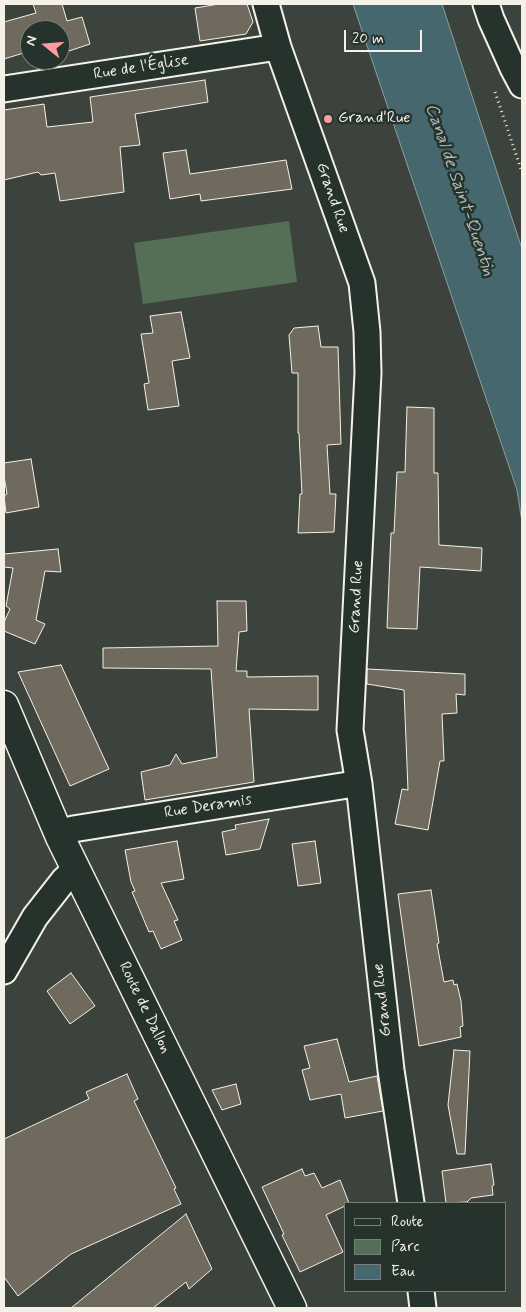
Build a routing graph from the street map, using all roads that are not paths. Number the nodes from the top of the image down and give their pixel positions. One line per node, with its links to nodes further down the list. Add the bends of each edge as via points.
1 (266, 4): 3 (street, Grand Rue)
2 (486, 4): 4 (street, via 512,68)
3 (278, 47): 5 (street, Rue de l'Église); 7 (street, Grand Rue, via 362,283 368,332 350,730)
4 (522, 84)
5 (4, 89)
6 (4, 705): 8 (street, Route de Dallon)
7 (359, 784): 8 (street, Rue Deramis, via 73,829); 11 (street, Grand Rue, via 391,1070)
8 (60, 837): 9 (street, Route de Dallon)
9 (76, 869): 10 (street, via 36,916); 13 (street, Route de Dallon)
10 (4, 971)
11 (411, 1202)
12 (421, 1292): 14 (street)
13 (292, 1308)
14 (423, 1308)

